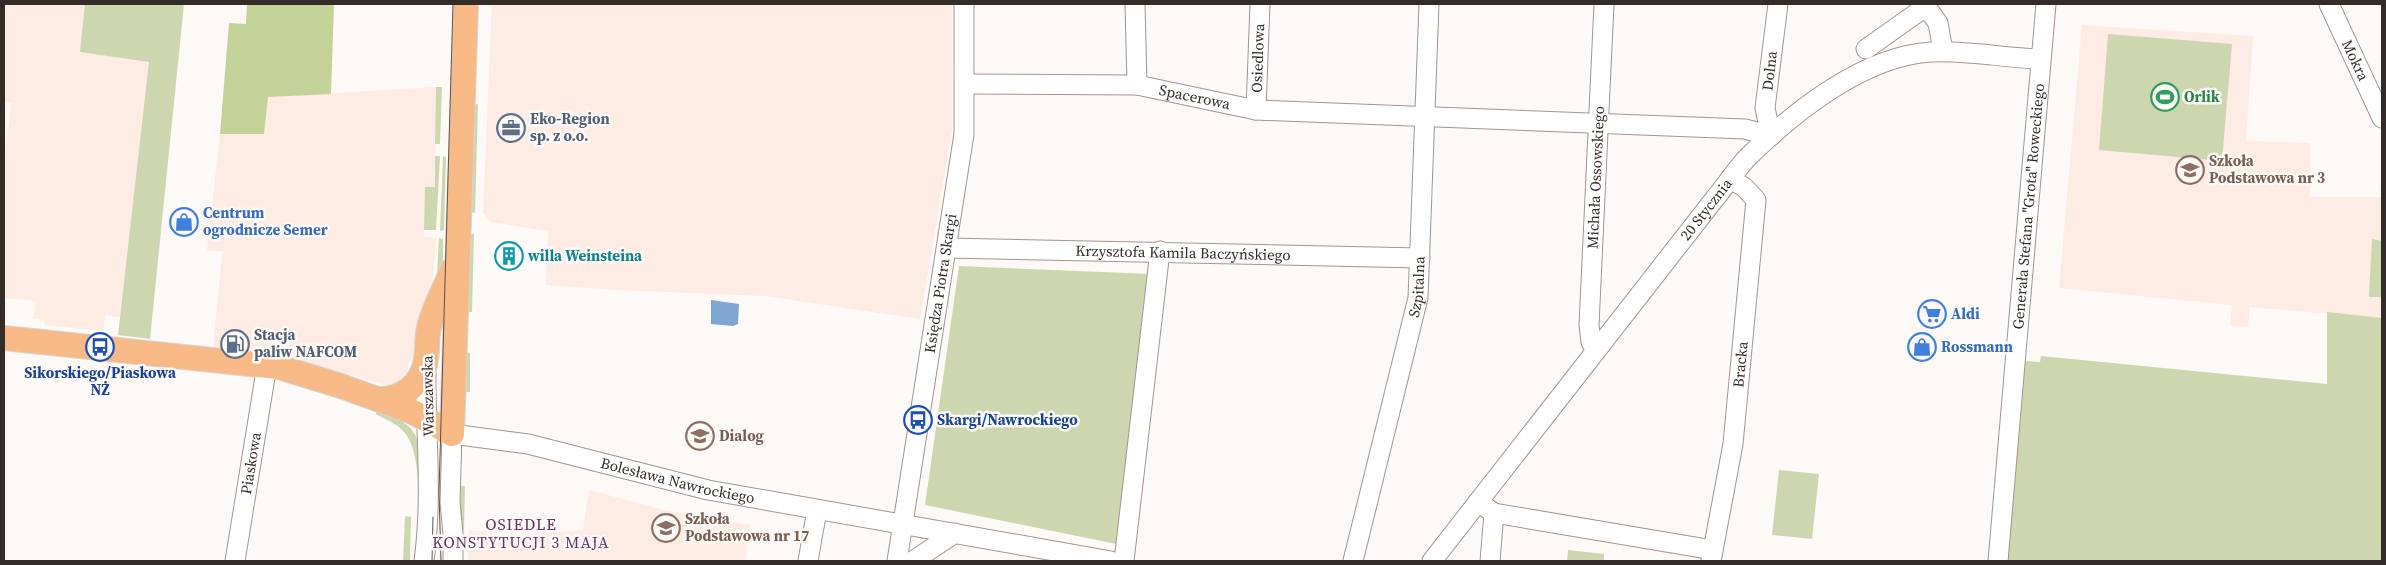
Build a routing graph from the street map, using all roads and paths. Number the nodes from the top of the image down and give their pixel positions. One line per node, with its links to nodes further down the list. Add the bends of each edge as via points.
1 (466, 4): 22 (main road, Warszawska)
2 (964, 4): 14 (street, Księdza Piotra Skargi)
3 (1135, 4): 15 (street)
4 (1260, 4): 16 (street, Osiedlowa)
5 (1429, 4): 17 (street, Szpitalna)
6 (1604, 4): 19 (street, Michała Ossowskiego)
7 (1778, 4): 20 (street, Dolna, via 1765,108)
8 (2046, 4): 13 (street)
9 (2329, 4): 18 (street, Mokra)
10 (1929, 8): 11 (street, via 1921,10); 12 (street, via 1938,23)
11 (1866, 49)
12 (1943, 51): 13 (street, 20 Stycznia); 20 (street, 20 Stycznia, via 1906,55 1878,64 1832,90)
13 (2040, 59): 50 (street, Generała Stefana "Grota" Roweckiego)
14 (964, 84): 15 (street, Spacerowa); 23 (street, Księdza Piotra Skargi, via 964,134)
15 (1136, 85): 16 (street, Spacerowa)
16 (1256, 110): 17 (street, Spacerowa)
17 (1425, 118): 19 (street, Spacerowa); 25 (street, Szpitalna)
18 (2382, 118)
19 (1599, 124): 20 (street, Spacerowa, via 1745,128); 27 (street, Michała Ossowskiego, via 1589,325)
20 (1771, 136): 21 (street, 20 Stycznia)
21 (1730, 179): 27 (street, 20 Stycznia); 38 (street, Bracka, via 1744,187 1756,200 1733,444)
22 (460, 236): 28 (main road, Warszawska, via 452,270 429,329); 32 (main road, Warszawska)
23 (947, 248): 24 (street, Krzysztofa Kamila Baczyńskiego); 36 (street, Księdza Piotra Skargi)
24 (1160, 251): 25 (street, Krzysztofa Kamila Baczyńskiego); 46 (street)
25 (1420, 258): 47 (street, Szpitalna, via 1418,298)
26 (4, 338): 29 (main road)
27 (1596, 351): 33 (street, 20 Stycznia)
28 (426, 360): 30 (main road, via 408,392 396,398); 31 (street, Warszawska)
29 (267, 365): 30 (main road, via 306,374); 39 (street, Piaskowa)
30 (375, 398): 31 (main road)
31 (427, 419): 32 (main road); 40 (street, Warszawska, via 428,506)
32 (452, 434): 34 (street, Bolesława Nawrockiego, via 528,444 708,490); 41 (street, Warszawska, via 450,502)
33 (1478, 502): 35 (street); 48 (street, 20 Stycznia)
34 (817, 510): 36 (street, Bolesława Nawrockiego); 42 (street)
35 (1494, 513): 38 (street); 49 (street)
36 (903, 524): 37 (street, Bolesława Nawrockiego); 43 (street, Księdza Piotra Skargi)
37 (955, 533): 44 (street); 45 (street, Bolesława Nawrockiego)
38 (1712, 556)
39 (235, 561)
40 (424, 561)
41 (453, 561)
42 (808, 561)
43 (897, 561)
44 (913, 561)
45 (1111, 561)
46 (1124, 561)
47 (1353, 561)
48 (1432, 561)
49 (1490, 561)
50 (1998, 561)

